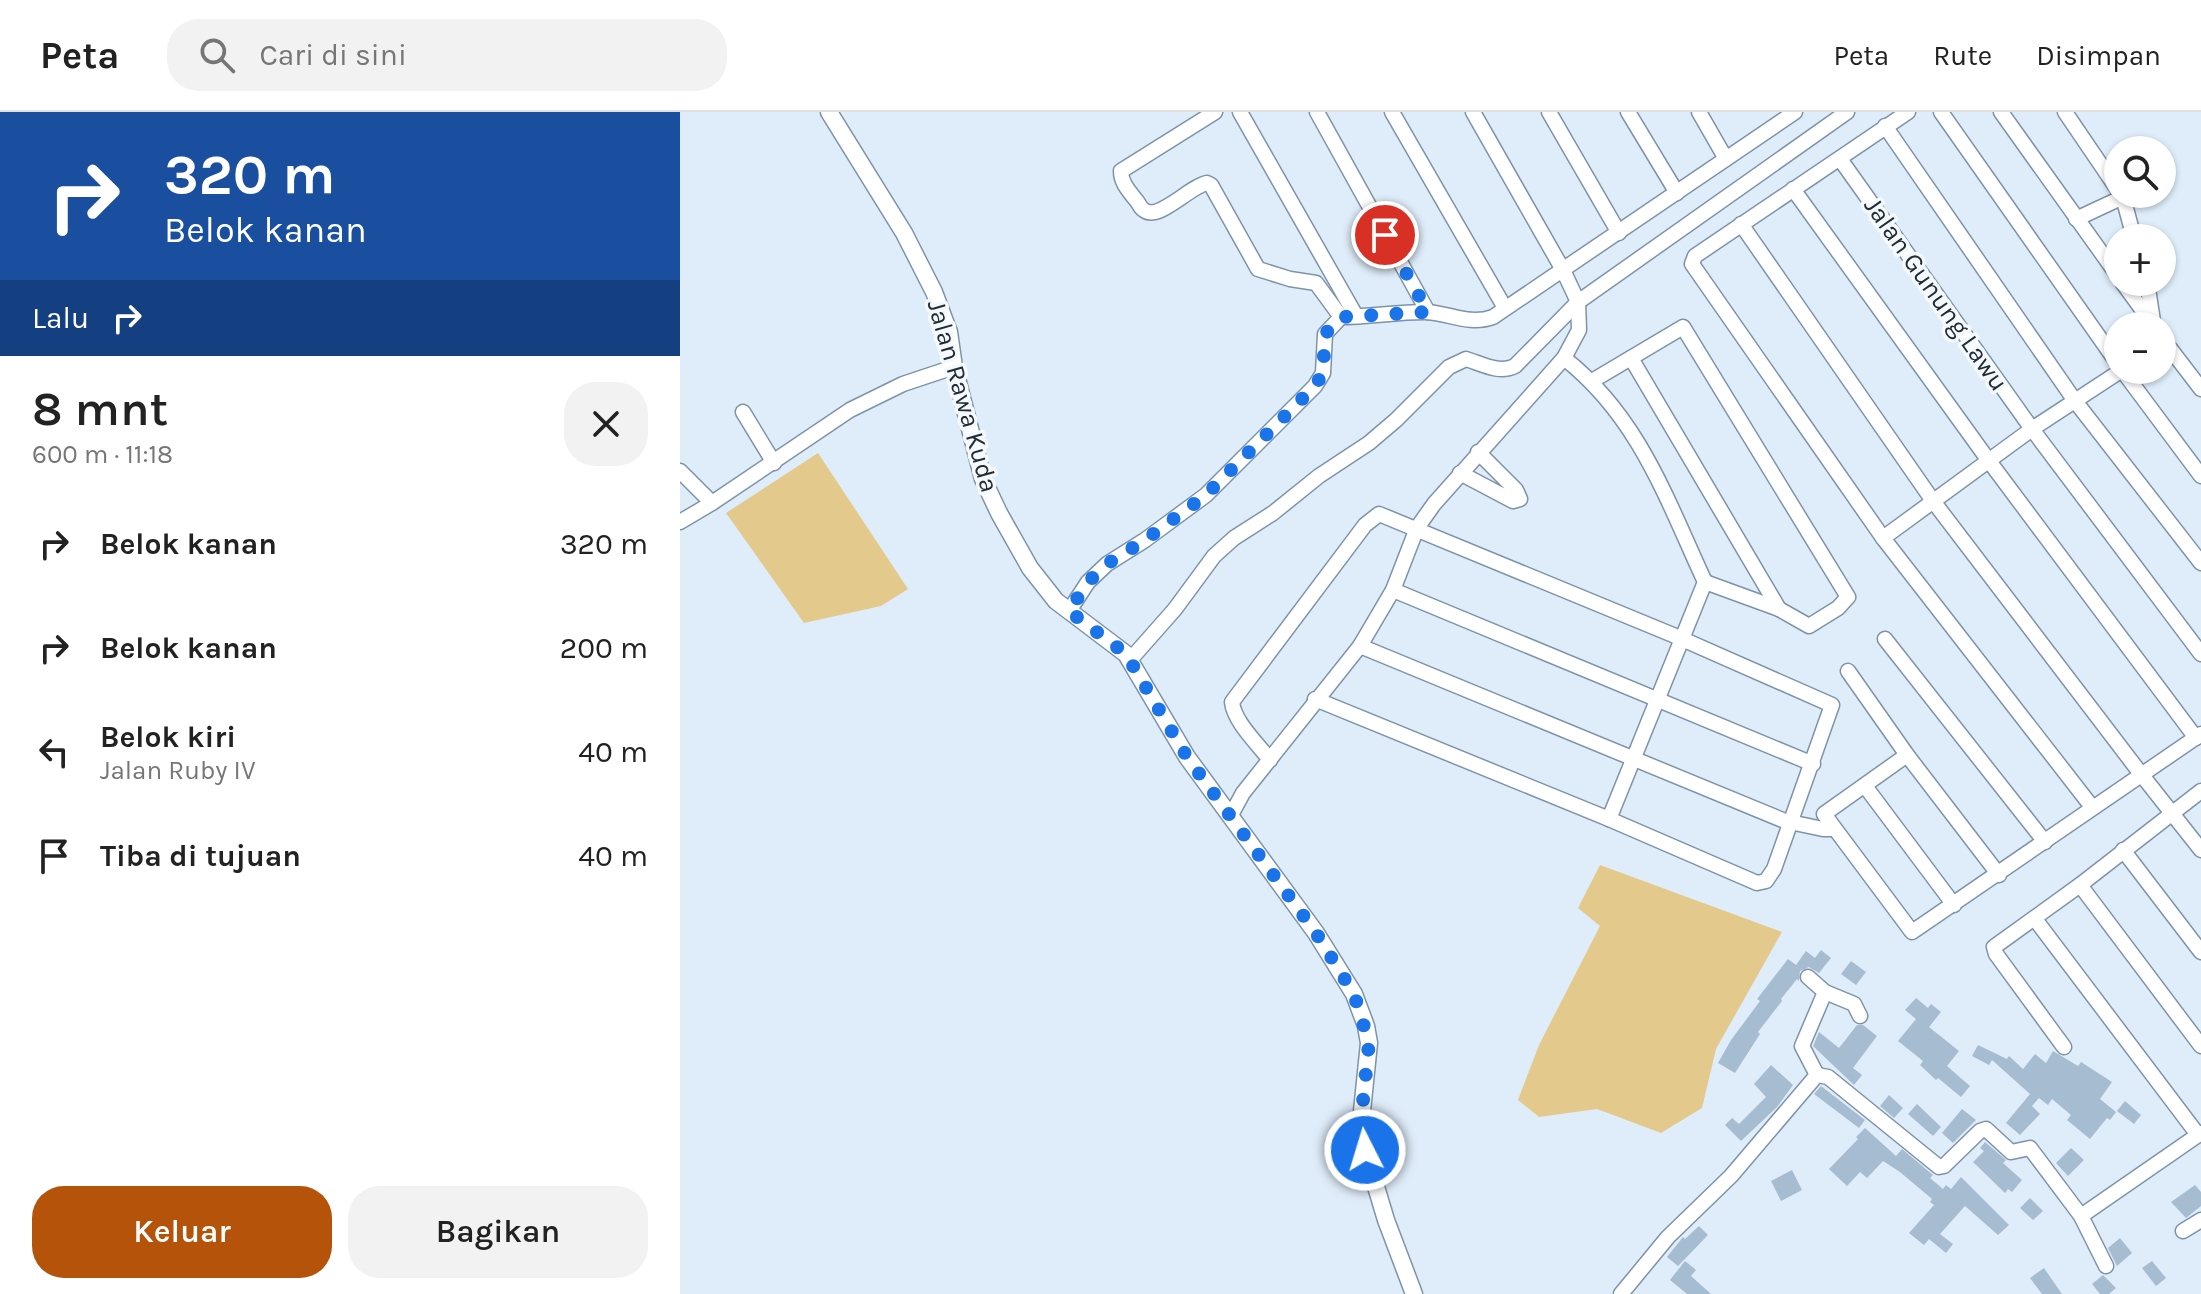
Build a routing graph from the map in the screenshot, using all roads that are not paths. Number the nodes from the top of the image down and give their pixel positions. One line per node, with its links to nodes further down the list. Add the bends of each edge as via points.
1 (829, 112): 36 (street, Jalan Rawa Kuda, via 922,268 945,322)
2 (1215, 112): 31 (street, via 1125,167 1121,178 1128,190 1145,212 1153,214 1202,183 1211,185 1258,269 1316,283)
3 (1240, 112): 31 (street)
4 (1317, 112): 30 (street)
5 (1392, 112): 29 (street)
6 (1473, 112): 27 (street)
7 (1549, 112): 25 (street)
8 (1628, 112): 21 (street)
9 (1699, 112): 17 (street)
10 (1795, 112): 17 (street)
11 (1847, 112): 28 (street)
12 (1908, 112): 16 (street)
13 (1941, 112): 32 (street)
14 (2001, 112): 23 (street)
15 (2065, 112): 19 (street)
16 (1885, 126): 18 (street); 41 (street)
17 (1726, 159): 21 (street)
18 (1840, 159): 20 (street); 43 (street, Jalan Gunung Lawu)
19 (2104, 170)
20 (1793, 189): 24 (street); 45 (street)
21 (1677, 193): 25 (street)
22 (2104, 203): 23 (street)
23 (2076, 219): 26 (street)
24 (1741, 224): 50 (street); 54 (street, via 1695,256 1692,264)
25 (1619, 233): 27 (street)
26 (2104, 257)
27 (1563, 270): 28 (street); 29 (street)
28 (1578, 302): 34 (street, via 1579,330); 64 (street, via 1515,366 1507,370 1466,359 1449,367 1369,443 1234,538)
29 (1505, 308): 30 (street, via 1482,321)
30 (1428, 312): 31 (street)
31 (1349, 316): 59 (street, via 1325,334 1323,373 1315,386 1206,495 1107,564)
32 (2104, 344)
33 (2176, 357): 40 (street)
34 (1564, 358): 37 (street); 44 (street)
35 (1631, 358): 37 (street); 58 (street); 58 (street, via 1679,328 1685,330 1848,597 1809,626)
36 (954, 367): 46 (street, via 850,410); 59 (street, Jalan Rawa Kuda, via 983,479 999,513 1030,568)
37 (1592, 381): 56 (street, via 1650,461)
38 (2104, 382): 41 (street)
39 (2132, 384): 48 (street)
40 (2201, 389)
41 (2075, 401): 43 (street); 55 (street)
42 (743, 412): 46 (street)
43 (2032, 429): 45 (street); 63 (street, Jalan Gunung Lawu)
44 (1478, 452): 47 (street); 47 (street, via 1520,499 1513,501)
45 (1989, 461): 50 (street); 68 (street)
46 (774, 463): 51 (street)
47 (1460, 473): 53 (street)
48 (2201, 476)
49 (683, 481): 51 (street)
50 (1933, 501): 54 (street); 73 (street)
51 (712, 503): 52 (street)
52 (680, 522)
53 (1417, 528): 57 (street); 61 (street); 71 (street, via 1379,514 1370,519 1235,695 1232,708)
54 (1883, 538): 76 (street)
55 (2201, 563)
56 (1705, 582): 58 (street); 61 (street)
57 (1393, 590): 62 (street); 67 (street)
58 (1779, 609)
59 (1069, 611): 64 (street, Jalan Rawa Kuda)
60 (1885, 639): 82 (street)
61 (1682, 640): 67 (street); 72 (street, via 1829,702 1832,712)
62 (1360, 646): 66 (street); 70 (street)
63 (2201, 654)
64 (1130, 660): 78 (street, Jalan Rawa Kuda, via 1187,757)
65 (1848, 671): 69 (street)
66 (1315, 699): 71 (street); 79 (street)
67 (1657, 699): 70 (street); 72 (street)
68 (2198, 736): 73 (street)
69 (1907, 755): 74 (street); 85 (street)
70 (1635, 759): 79 (street); 80 (street)
71 (1270, 760): 78 (street)
72 (1813, 764): 80 (street)
73 (2141, 774): 76 (street); 77 (street)
74 (1865, 786): 81 (street, via 1826,810); 87 (street)
75 (2201, 791): 77 (street)
76 (2092, 807): 82 (street)
77 (2172, 813): 83 (street); 84 (street)
78 (1231, 815): 101 (street, Jalan Rawa Kuda, via 1354,994 1369,1043 1362,1111 1365,1150)
79 (1609, 819): 80 (street, via 1757,883 1766,881 1774,869)
80 (1792, 823): 81 (street)
81 (1832, 829): 87 (street, via 1912,932)
82 (2045, 842): 85 (street)
83 (2123, 850): 86 (street); 89 (street)
84 (2201, 850)
85 (1999, 875): 87 (street)
86 (2080, 885): 88 (street); 93 (street)
87 (1954, 905)
88 (2035, 919): 94 (street, via 1994,950); 96 (street)
89 (2201, 952)
90 (1808, 977): 91 (street)
91 (1825, 992): 92 (street, via 1854,1004); 95 (street, via 1802,1046)
92 (1860, 1016)
93 (2201, 1046)
94 (2064, 1047)
95 (1817, 1075): 97 (street, via 1828,1077 1939,1167 1986,1129 2011,1152 2030,1148); 102 (street)
96 (2199, 1134): 97 (street)
97 (2081, 1216): 100 (street)
98 (2201, 1220): 99 (street)
99 (2183, 1231)
100 (2106, 1266)
101 (1414, 1294)
102 (1621, 1294)

